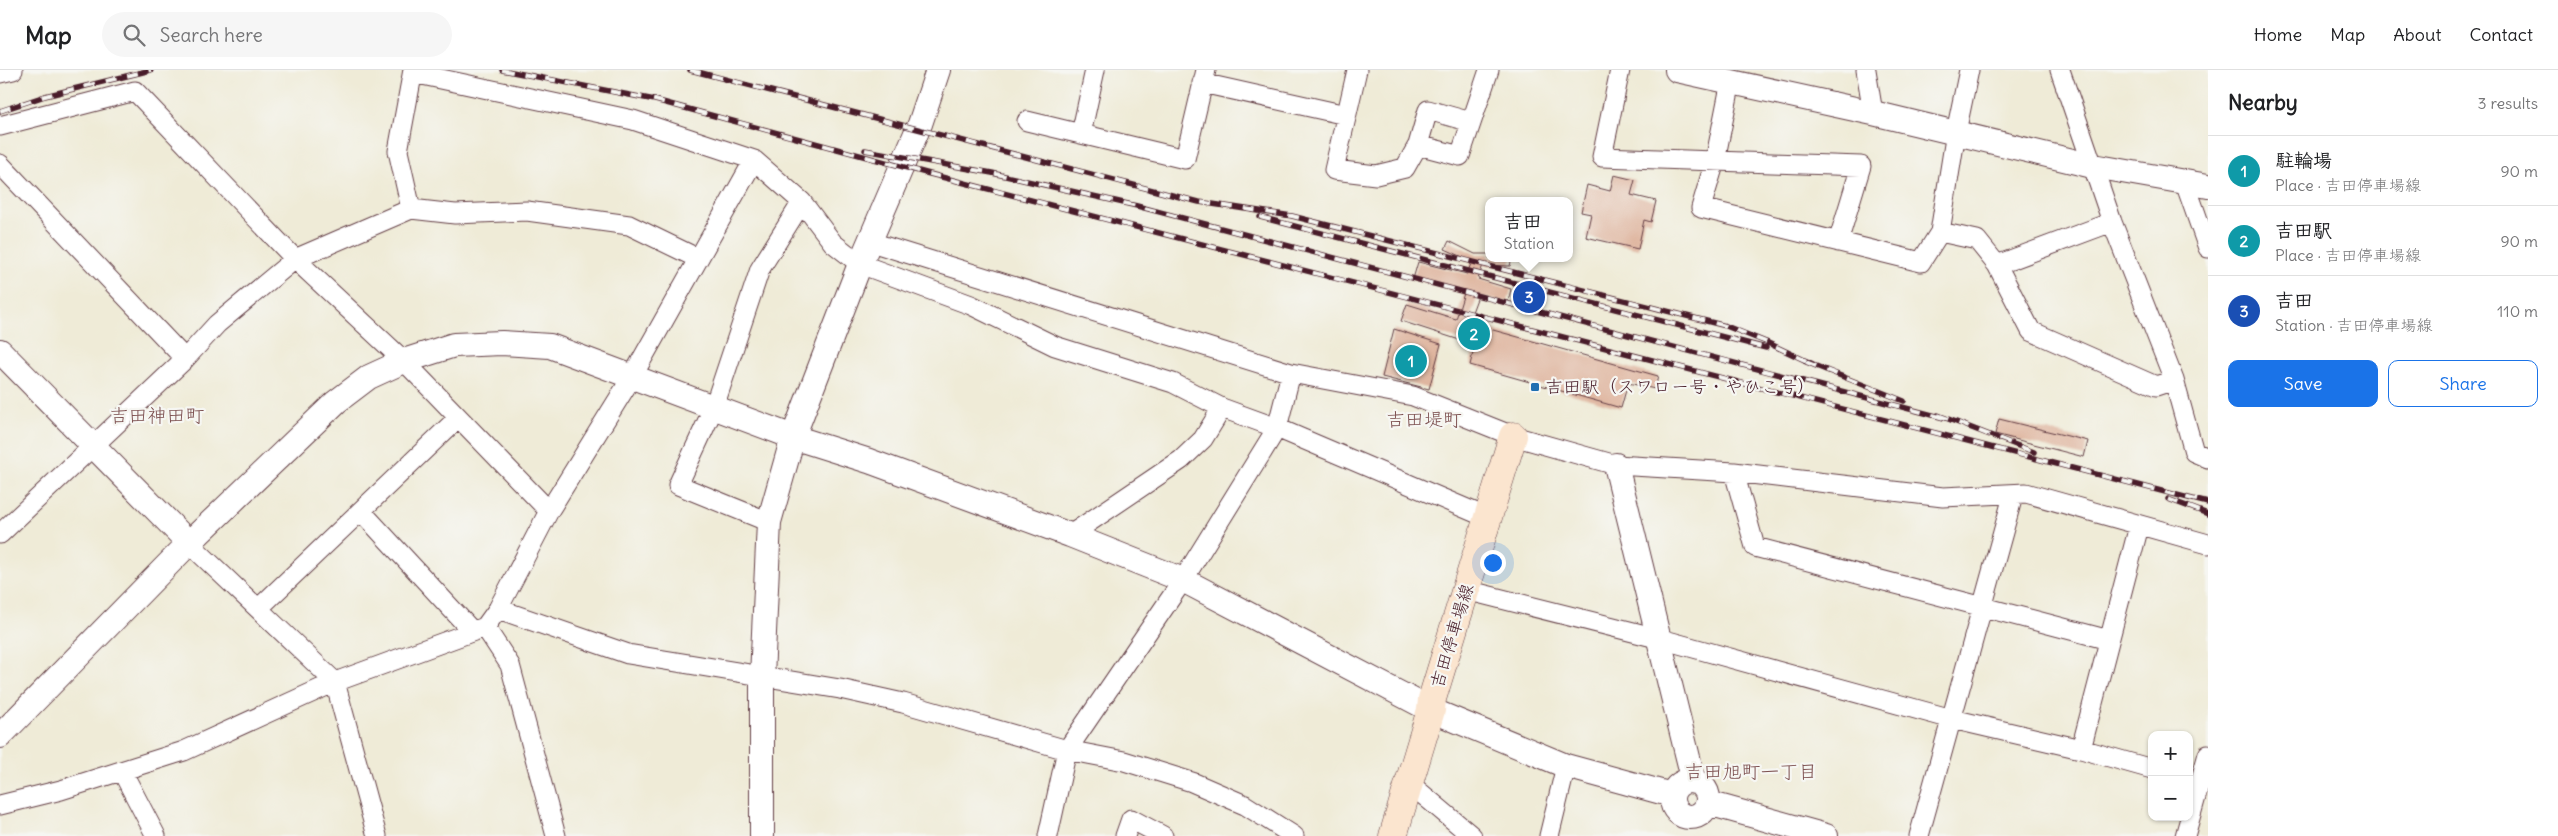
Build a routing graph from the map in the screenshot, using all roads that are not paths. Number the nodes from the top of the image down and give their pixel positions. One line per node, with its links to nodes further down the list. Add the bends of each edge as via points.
1 (12, 70): 12 (street)
2 (938, 70): 33 (street, via 920,124 904,156)
3 (1095, 70): 21 (street)
4 (1357, 70): 16 (street)
5 (1489, 70): 18 (street)
6 (1620, 70): 24 (street, via 1602,157)
7 (1677, 70): 14 (street)
8 (1866, 70): 15 (street)
9 (1969, 70): 20 (street)
10 (2060, 70): 26 (street)
11 (413, 72): 23 (street, via 633,120); 30 (street, via 398,151)
12 (0, 74)
13 (1204, 77): 16 (street); 21 (street, via 1185,159)
14 (1731, 81): 15 (street); 24 (street)
15 (1873, 113): 20 (street)
16 (1346, 115): 22 (street, via 1334,170 1376,175 1405,168)
17 (1026, 121): 21 (street)
18 (1471, 122): 22 (street, via 1460,156); 22 (street, via 1428,110)
19 (0, 126): 37 (street, via 135,91)
20 (1956, 132): 26 (street); 32 (street)
21 (1081, 134)
22 (1418, 145)
23 (754, 160): 29 (street); 36 (street)
24 (1715, 161): 34 (street, via 1701,208); 34 (street, via 1861,166)
25 (0, 164): 41 (street)
26 (2093, 166): 27 (street); 31 (street)
27 (2184, 180): 28 (street); 35 (street)
28 (2208, 186)
29 (802, 202): 38 (street, via 833,243); 46 (street, via 760,269)
30 (411, 209): 36 (street, via 455,214 527,211 629,225); 37 (street)
31 (2112, 222): 39 (street); 45 (street)
32 (1940, 232): 34 (street, via 1920,262); 39 (street, via 1977,240)
33 (871, 242): 38 (street); 43 (street)
34 (1838, 242)
35 (2208, 248)
36 (698, 258): 44 (street)
37 (295, 259): 41 (street, via 217,324); 42 (street)
38 (860, 264): 47 (street, via 971,305 1055,346 1173,383); 51 (street)
39 (1997, 265): 45 (street, via 2031,331 2156,386)
40 (3, 359): 52 (street)
41 (185, 359): 52 (street)
42 (404, 361): 44 (street, via 454,345 550,346); 48 (street); 64 (street, via 369,377 336,402)
43 (1292, 373): 49 (street); 50 (street, via 1413,396)
44 (632, 377): 46 (street); 58 (street)
45 (2174, 380): 53 (street, via 2194,452)
46 (714, 407): 51 (street); 60 (street, via 678,485)
47 (1222, 408): 49 (street); 63 (street, via 1202,439 1181,460)
48 (458, 418): 57 (street); 58 (street)
49 (1278, 428): 59 (street); 66 (street)
50 (1513, 436): 54 (street); 59 (main road, 吉田停車場線)
51 (792, 437): 60 (street); 63 (street, via 869,461)
52 (94, 447): 62 (street); 64 (street)
53 (2208, 458)
54 (1616, 465): 55 (street); 72 (street)
55 (1734, 472): 56 (street, via 1943,497); 70 (street, via 1756,547)
56 (2013, 496): 61 (street, via 2026,493); 70 (street)
57 (361, 511): 68 (street); 71 (street)
58 (549, 511): 69 (street)
59 (1488, 518): 67 (main road, 吉田停車場線)
60 (769, 522): 74 (street)
61 (2139, 526): 65 (street); 73 (street)
62 (0, 534)
63 (1070, 535): 66 (street)
64 (188, 543): 68 (street); 78 (street)
65 (2208, 544)
66 (1183, 580): 76 (street); 80 (street)
67 (1466, 590): 72 (street); 76 (main road, 吉田停車場線)
68 (259, 608): 75 (street)
69 (498, 608): 71 (street); 74 (street, via 628,654)
70 (1983, 608): 73 (street); 77 (street)
71 (478, 629): 75 (street); 94 (street, via 510,665)
72 (1661, 639): 77 (street); 85 (street)
73 (2109, 640): 79 (street)
74 (762, 677): 80 (street, via 903,703); 95 (street)
75 (335, 682): 84 (street, via 184,752); 93 (street)
76 (1431, 710): 82 (street); 86 (main road, 吉田停車場線)
77 (1952, 719): 79 (street); 104 (street)
78 (0, 735)
79 (2081, 749): 83 (street)
80 (1067, 750): 96 (street); 99 (street, via 1124,760 1192,782 1245,805)
81 (2208, 754): 87 (street)
82 (1566, 766): 88 (street); 102 (street)
83 (2148, 769)
84 (122, 771): 90 (street); 92 (street)
85 (1694, 782): 88 (street, via 1680,783); 89 (street, via 1706,791)
86 (1409, 783): 100 (main road, 吉田停車場線); 101 (street)
87 (2199, 783): 105 (street)
88 (1672, 795): 91 (street)
89 (1708, 803): 91 (street); 103 (street)
90 (0, 805)
91 (1682, 826)
92 (156, 836)
93 (377, 836)
94 (556, 836)
95 (762, 836)
96 (1048, 836)
97 (1125, 836): 98 (street, via 1131,819)
98 (1163, 836)
99 (1294, 836)
100 (1393, 836)
101 (1472, 836)
102 (1549, 836)
103 (1826, 836)
104 (1919, 836)
105 (2185, 836)

